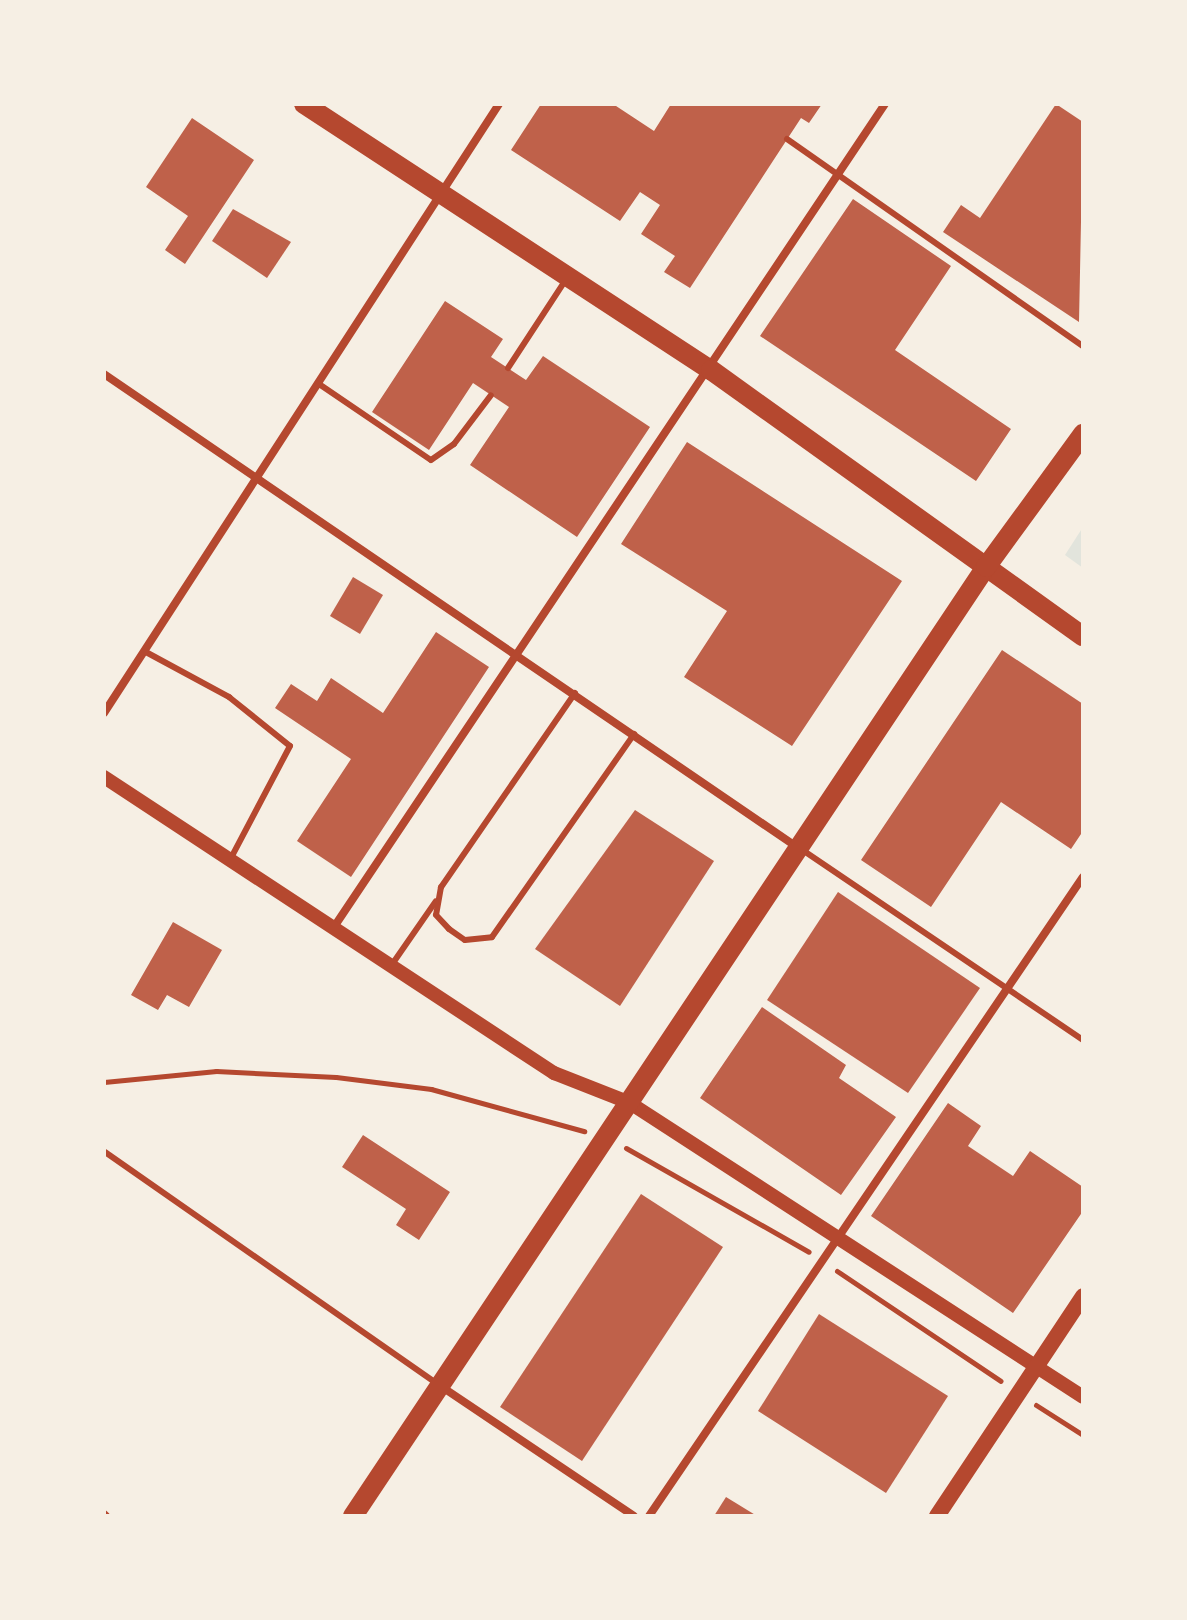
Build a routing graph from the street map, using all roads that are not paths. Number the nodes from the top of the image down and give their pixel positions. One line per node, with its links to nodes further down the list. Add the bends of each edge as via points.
1 (304, 104): 6 (main road)
2 (499, 104): 6 (street)
3 (885, 104): 5 (street)
4 (787, 139): 5 (lane)
5 (839, 175): 8 (lane); 10 (street)
6 (442, 195): 7 (main road); 12 (street)
7 (568, 276): 9 (lane); 10 (main road)
8 (1083, 346)
9 (508, 368)
10 (711, 370): 16 (main road); 19 (street)
11 (104, 374): 15 (street)
12 (319, 384): 13 (lane, via 431,460 454,444); 15 (street)
13 (491, 395)
14 (1083, 434): 16 (main road)
15 (257, 478): 18 (street); 19 (street)
16 (986, 567): 17 (main road); 24 (main road)
17 (1083, 636)
18 (144, 651): 21 (street); 25 (lane, via 229,697 290,746)
19 (520, 656): 20 (street); 28 (street)
20 (575, 693): 22 (street); 27 (lane)
21 (104, 713)
22 (634, 734): 24 (street); 27 (lane, via 492,937 465,940 436,915)
23 (104, 777): 25 (street)
24 (801, 849): 30 (lane); 32 (main road)
25 (231, 858): 28 (street)
26 (1083, 877): 30 (street)
27 (436, 901): 29 (lane)
28 (336, 924): 29 (street)
29 (393, 963): 32 (street, via 554,1073)
30 (1007, 988): 31 (lane); 34 (street)
31 (1083, 1040)
32 (630, 1103): 34 (street); 37 (main road)
33 (105, 1152): 37 (lane)
34 (837, 1239): 36 (street); 41 (street)
35 (1083, 1296): 36 (main road)
36 (1035, 1365): 38 (street); 42 (main road)
37 (440, 1386): 39 (main road); 40 (street)
38 (1083, 1397)
39 (353, 1516)
40 (634, 1516)
41 (649, 1516)
42 (937, 1516)

